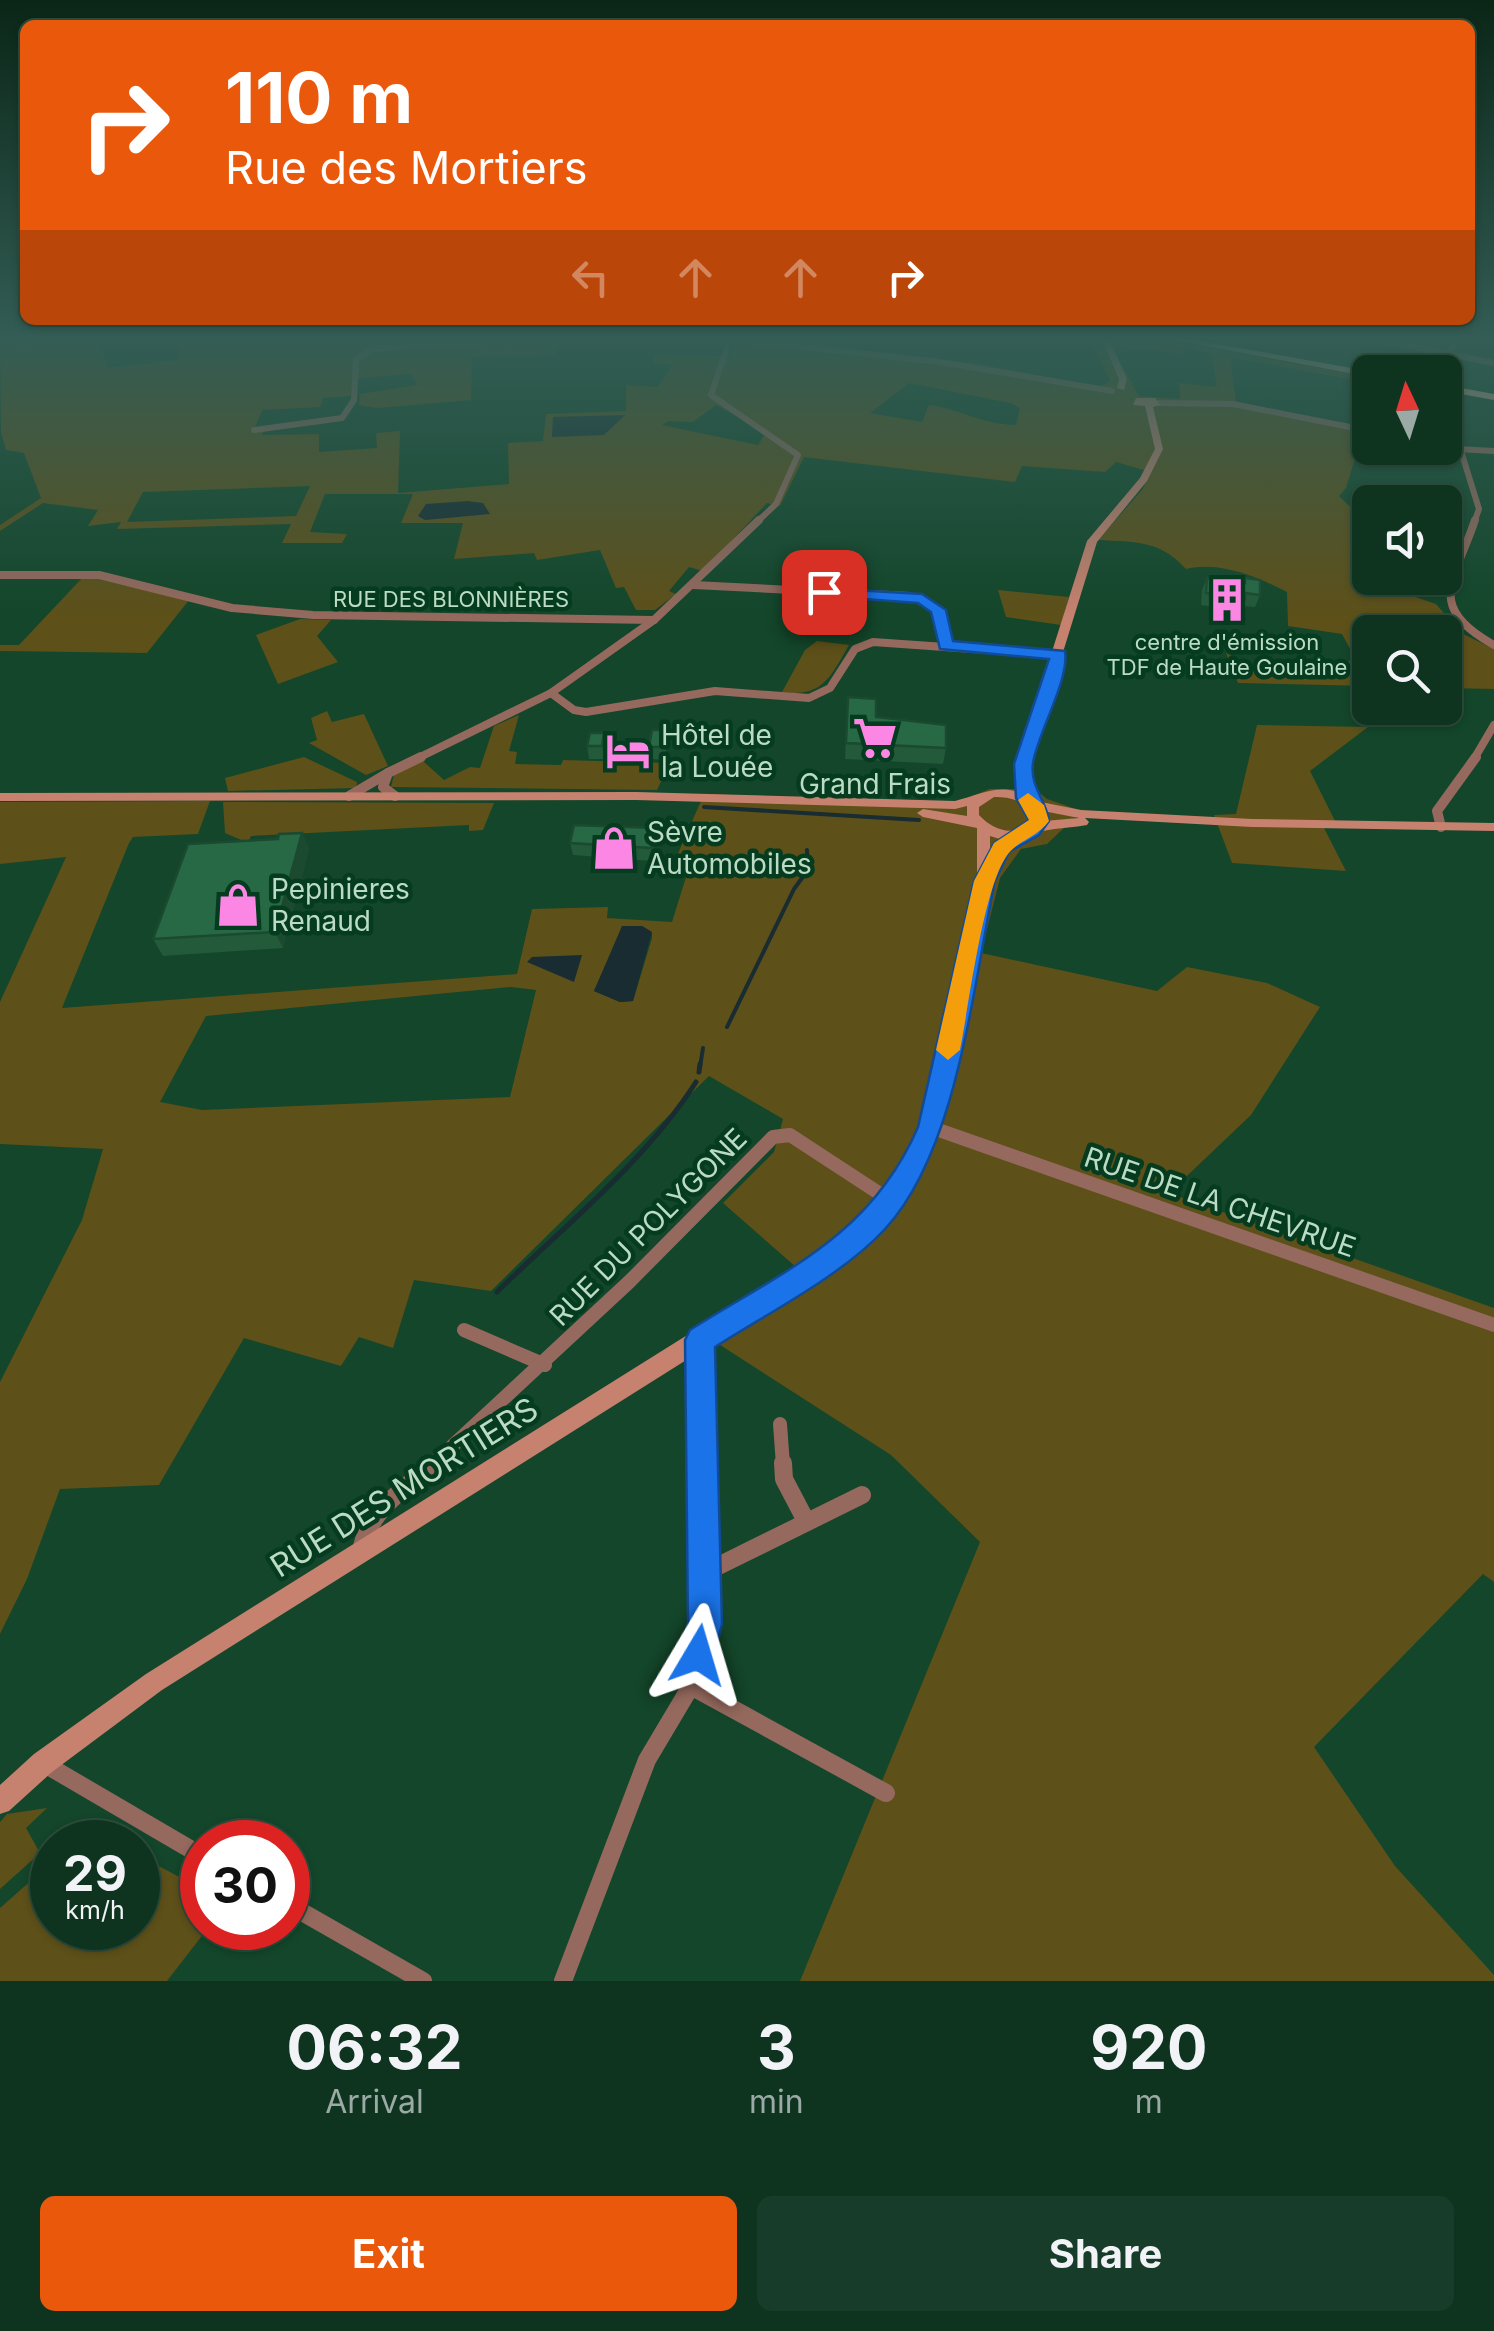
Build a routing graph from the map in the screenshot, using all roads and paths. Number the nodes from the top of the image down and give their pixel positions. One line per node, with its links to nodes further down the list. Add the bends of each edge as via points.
1 (767, 431): 7 (street, via 794,449 798,462 776,504)
2 (1150, 431): 11 (street, via 1159,450 1144,479 1094,536)
3 (1462, 451): 4 (street)
4 (1494, 451)
5 (1462, 454): 10 (street, via 1480,509 1450,574 1449,602 1459,625)
6 (0, 576): 8 (street, RUE DES BLONNIÈRES, via 99,575 249,610 404,620)
7 (694, 585): 8 (street); 9 (street, via 910,596 938,610)
8 (654, 620): 12 (street)
9 (946, 645): 11 (street); 12 (street, via 860,645 830,688 809,698 714,691 586,712)
10 (1494, 646)
11 (1059, 655): 14 (street)
12 (550, 693): 15 (street)
13 (1494, 725): 27 (street, via 1460,786 1435,815)
14 (1024, 764): 16 (street); 22 (street)
15 (388, 772): 17 (street); 18 (street, via 383,788)
16 (1000, 792): 20 (street); 22 (street)
17 (349, 796): 18 (street); 19 (street)
18 (396, 796): 21 (street)
19 (0, 797)
20 (976, 800): 21 (street); 24 (street, via 972,811)
21 (819, 802): 24 (street)
22 (1030, 802): 23 (street, via 1080,814); 25 (street)
23 (1252, 824): 25 (street); 27 (street)
24 (980, 825): 28 (street); 29 (street)
25 (1037, 826): 28 (street)
26 (1494, 827): 27 (street)
27 (1440, 828)
28 (1018, 836): 29 (street, via 1001,848)
29 (984, 881): 30 (street, RUE DES MORTIERS)
30 (930, 1127): 31 (street, RUE DES MORTIERS); 32 (street, RUE DE LA CHEVRUE)
31 (891, 1201): 34 (street, RUE DES MORTIERS, via 854,1241); 35 (street, RUE DU POLYGONE, via 780,1132)
32 (1494, 1325)
33 (464, 1330): 35 (street, RUE DU POLYGONE)
34 (700, 1340): 39 (street, RUE DES MORTIERS); 40 (street)
35 (545, 1365): 39 (street, RUE DU POLYGONE, via 378,1512)
36 (780, 1424): 38 (street, via 784,1479)
37 (862, 1496): 38 (street)
38 (806, 1520): 40 (street)
39 (361, 1552): 42 (street, RUE DES MORTIERS, via 154,1682)
40 (704, 1573): 41 (street, via 705,1624)
41 (691, 1686): 43 (street); 48 (street, via 647,1760)
42 (43, 1763): 44 (street, RUE DES MORTIERS); 45 (street)
43 (886, 1793)
44 (0, 1802)
45 (180, 1843)
46 (310, 1917): 47 (street)
47 (422, 1981)
48 (563, 1981)

